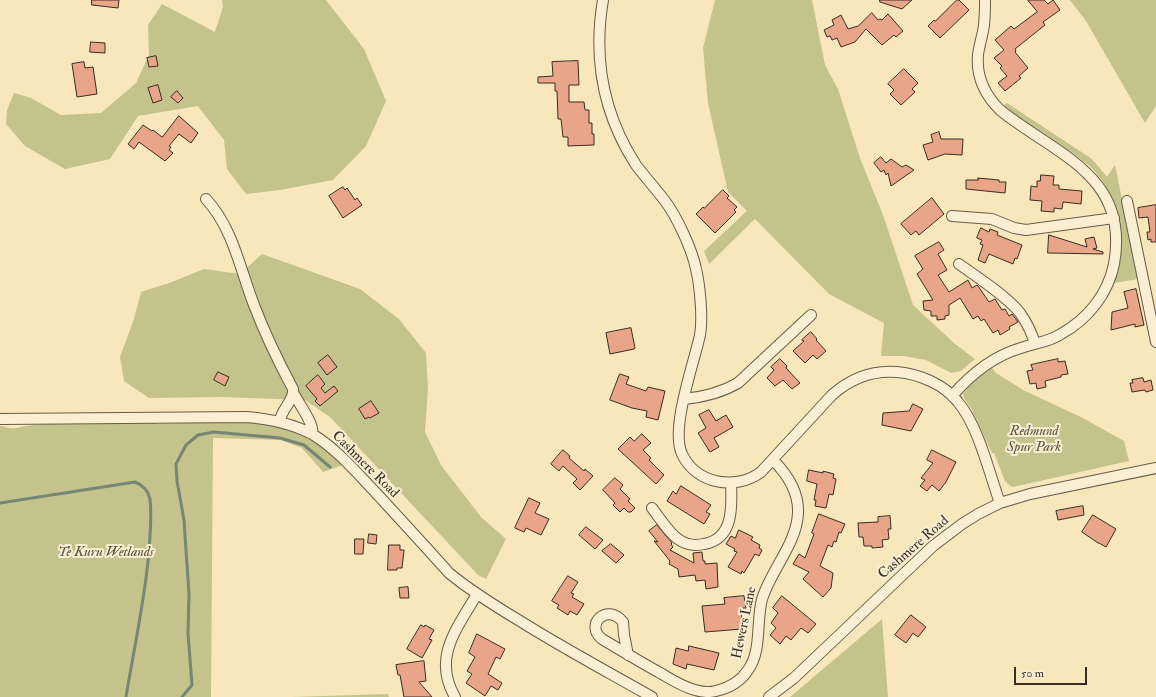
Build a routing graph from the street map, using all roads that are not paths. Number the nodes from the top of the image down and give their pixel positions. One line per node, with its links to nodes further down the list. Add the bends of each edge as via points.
1 (603, 0): 13 (street, via 600,15 600,72 608,105 619,134 637,165 666,202 687,241 696,269 701,311 700,334)
2 (985, 0): 6 (street, via 984,25 978,55 985,92 1010,118 1060,150 1085,171 1104,195)
3 (206, 199): 11 (street, via 216,210 228,233 265,333)
4 (1127, 201): 9 (street)
5 (952, 216): 6 (street, via 992,219 1026,230)
6 (1114, 218): 10 (street, via 1116,248 1112,272 1103,294 1088,313 1071,328 1055,338)
7 (959, 264): 10 (street, via 1010,302 1026,321)
8 (811, 315): 13 (street, via 738,383 715,394)
9 (1156, 342)
10 (1035, 344): 12 (street, via 1007,353 984,366 964,382)
11 (294, 392): 15 (street, via 282,412); 16 (street, via 311,424)
12 (952, 396): 17 (street, via 936,384 904,372 881,372 860,377 832,395); 20 (street, via 962,407 974,429)
13 (684, 399): 19 (street, via 678,428 681,453 693,469 702,475 719,482)
14 (0, 420): 15 (street, Cashmere Road, via 247,417)
15 (280, 421): 16 (street, Cashmere Road)
16 (312, 434): 22 (street, Cashmere Road, via 348,464 449,573)
17 (773, 460): 19 (street, via 754,477); 23 (street, Hewers Lane, via 791,481 797,501 797,524 765,589 756,652 748,670 730,686 705,692 681,685)
18 (1156, 468): 20 (street, Cashmere Road, via 1030,494)
19 (731, 483): 21 (street, via 732,504 729,523 718,538 709,543 685,543 677,538)
20 (1000, 503): 26 (street, Cashmere Road, via 962,524 933,546 794,678)
21 (652, 508)
22 (477, 594): 24 (street, via 448,647 446,676); 25 (street, Cashmere Road, via 555,643)
23 (628, 655)
24 (455, 697)
25 (652, 697)
26 (769, 697)

